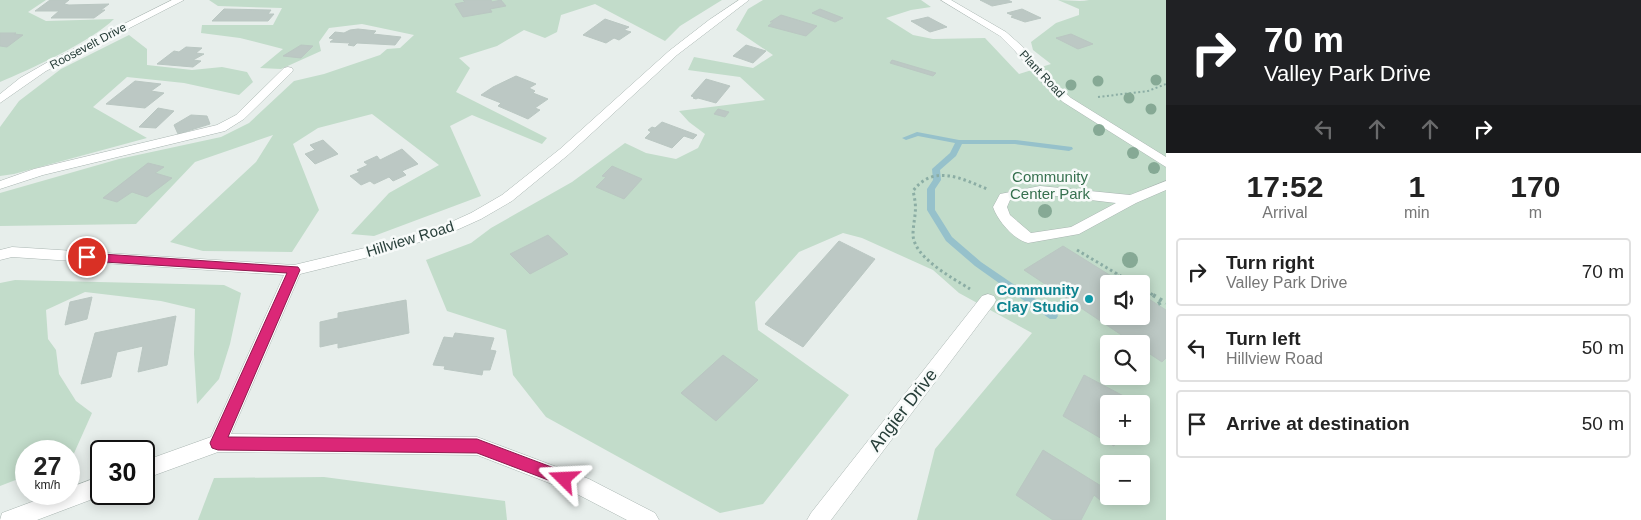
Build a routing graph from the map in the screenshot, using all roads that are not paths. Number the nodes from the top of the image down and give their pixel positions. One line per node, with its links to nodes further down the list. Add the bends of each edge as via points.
1 (180, 0): 5 (street, Roosevelt Drive, via 40,71)
2 (745, 0): 11 (street, Hillview Road, via 673,53 564,152 507,198 445,230)
3 (945, 0): 6 (street, Plant Road, via 1003,34 1066,100)
4 (288, 70): 8 (street, via 240,117 221,128 39,172)
5 (0, 100)
6 (1166, 163)
7 (1166, 184): 9 (street)
8 (0, 185)
9 (1131, 200): 9 (street, via 1040,190 1004,197 1000,207 1004,217 1028,238 1074,230)
10 (0, 255): 11 (street, Hillview Road, via 12,252)
11 (294, 270): 13 (street)
12 (988, 300): 18 (street, Angier Drive)
13 (218, 443): 14 (street); 17 (street, via 477,446 582,486)
14 (155, 466)
15 (90, 490): 16 (street)
16 (9, 520)
17 (648, 520)
18 (818, 520)

